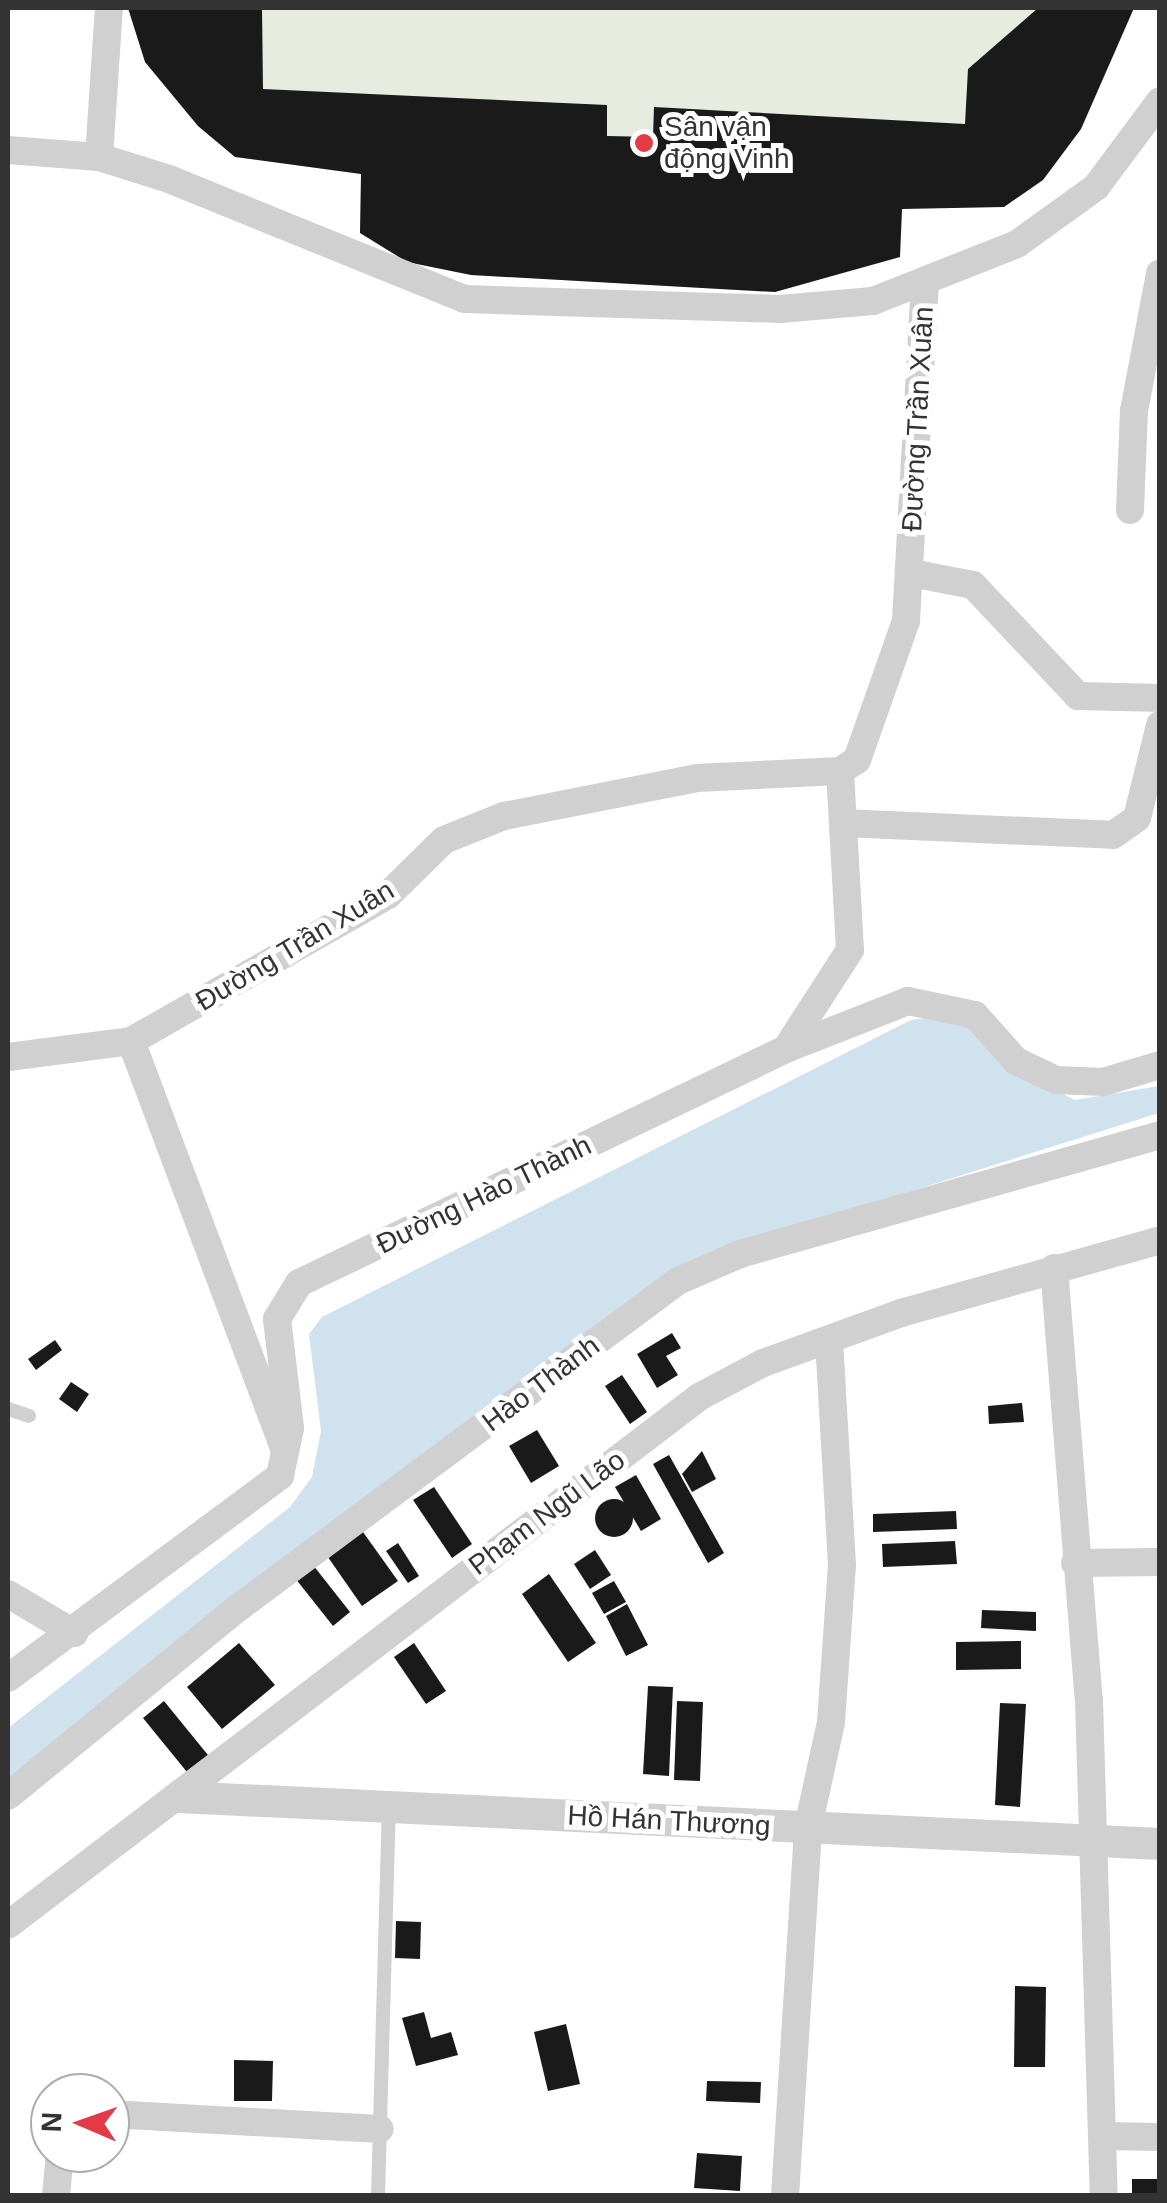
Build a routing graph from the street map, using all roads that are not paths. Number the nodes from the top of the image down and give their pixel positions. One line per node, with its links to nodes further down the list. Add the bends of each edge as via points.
1 (109, 8): 4 (street)
2 (1156, 120): 6 (street, via 1096,188 1018,244)
3 (8, 150): 4 (street)
4 (99, 157): 6 (street, via 464,298 780,309 874,300)
5 (1160, 273): 7 (street, via 1134,411)
6 (925, 284): 8 (street, Đường Trần Xuân)
7 (1130, 510)
8 (911, 572): 9 (street, via 973,585 1078,696); 11 (street, Đường Trần Xuân, via 888,693 871,738)
9 (1160, 698)
10 (1160, 725): 12 (street, via 1137,818 1114,835)
11 (840, 772): 12 (street); 13 (street, Đường Trần Xuân, via 697,778 504,816 444,840 388,895)
12 (844, 823): 14 (street, via 850,950)
13 (132, 1040): 15 (street, Đường Trần Xuân); 23 (street)
14 (786, 1050): 16 (street, Đường Hào Thành, via 926,1000 975,1015 1016,1061 1056,1080 1103,1082); 23 (street, Đường Hào Thành, via 287,1292 277,1319)
15 (8, 1058)
16 (1160, 1065)
17 (1160, 1135): 29 (street, Hào Thành, via 740,1254 678,1281 238,1608)
18 (1160, 1240): 19 (street, Phạm Ngũ Lão)
19 (1054, 1268): 20 (street, Phạm Ngũ Lão); 25 (street)
20 (829, 1339): 30 (street, Phạm Ngũ Lão, via 700,1397); 32 (street, via 842,1565 831,1722)
21 (8, 1408): 22 (lane)
22 (29, 1416)
23 (288, 1458): 27 (street, via 264,1492)
24 (1160, 1562): 25 (street)
25 (1075, 1563): 33 (street, via 1090,1700)
26 (8, 1594): 27 (street)
27 (74, 1633): 28 (street)
28 (8, 1678)
29 (8, 1796)
30 (179, 1797): 31 (street, Hồ Hán Thương); 35 (street, Phạm Ngũ Lão)
31 (389, 1807): 32 (street, Hồ Hán Thương); 37 (lane)
32 (808, 1827): 33 (street, Hồ Hán Thương); 41 (street)
33 (1088, 1841): 34 (street, Hồ Hán Thương); 38 (street)
34 (1160, 1844)
35 (8, 1926)
36 (130, 2115): 37 (street)
37 (380, 2129): 40 (lane)
38 (1104, 2136): 39 (street); 42 (street)
39 (1160, 2137)
40 (378, 2196)
41 (786, 2196)
42 (1104, 2196)

